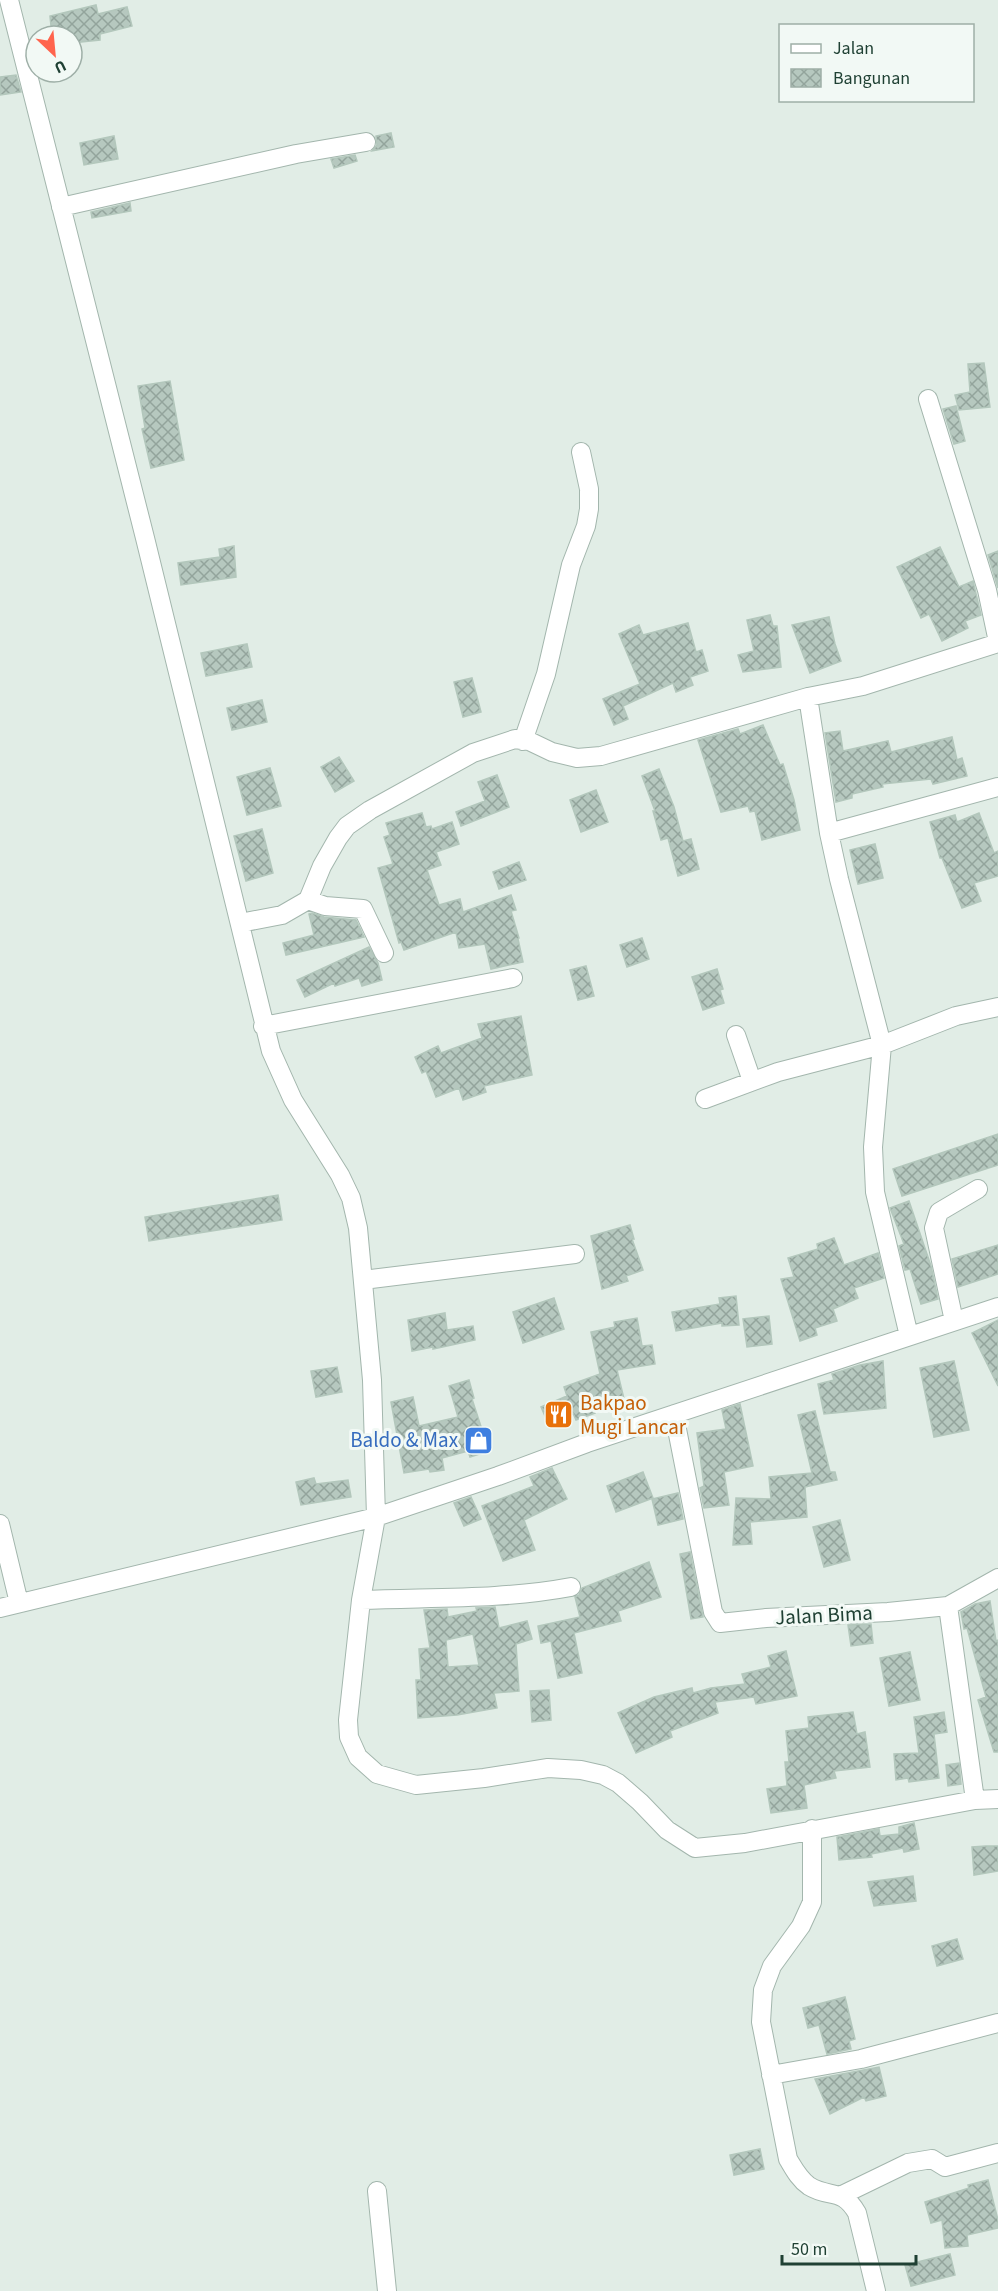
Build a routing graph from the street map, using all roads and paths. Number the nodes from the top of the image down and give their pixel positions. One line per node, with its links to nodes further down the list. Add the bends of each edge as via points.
1 (9, 0): 2 (street)
2 (7, 27): 4 (street)
3 (366, 142): 4 (street)
4 (61, 207): 13 (street)
5 (928, 399): 7 (street, via 987,590)
6 (581, 452): 9 (street, via 589,489 586,526 571,565 546,674)
7 (998, 643): 8 (street, via 863,686)
8 (808, 697): 9 (street, via 601,756 577,758); 11 (street)
9 (523, 741): 12 (street, via 473,753 347,826 322,866)
10 (998, 787): 11 (street)
11 (829, 833): 19 (street)
12 (308, 900): 13 (street, via 282,915); 14 (street, via 325,906 363,909)
13 (240, 923): 17 (street)
14 (384, 953)
15 (513, 978): 17 (street)
16 (998, 1007): 19 (street, via 956,1016)
17 (263, 1026): 24 (street, via 293,1100 351,1198)
18 (736, 1035): 20 (street)
19 (882, 1045): 20 (street); 27 (street, via 873,1148 875,1192)
20 (752, 1081): 21 (street)
21 (705, 1099)
22 (978, 1190): 26 (street, via 939,1212 933,1227)
23 (575, 1254): 24 (street)
24 (363, 1280): 29 (street, via 372,1380)
25 (998, 1307): 26 (street)
26 (954, 1321): 27 (street)
27 (909, 1336): 28 (street)
28 (674, 1414): 29 (street); 35 (street, Jalan Bima, via 713,1612 720,1623)
29 (376, 1517): 33 (street); 34 (street)
30 (0, 1524): 34 (street)
31 (998, 1578): 35 (street)
32 (571, 1587): 33 (street, via 490,1597)
33 (361, 1600): 39 (street, via 349,1737 358,1757 377,1774 416,1785 548,1768 603,1775 618,1783 667,1830 695,1848)
34 (19, 1603): 36 (street)
35 (948, 1606): 38 (street)
36 (0, 1608)
37 (998, 1799): 38 (street)
38 (975, 1800): 39 (street)
39 (812, 1829): 41 (street, via 812,1902 801,1926 772,1966 764,1990 761,2022)
40 (998, 2023): 41 (street, via 861,2059)
41 (771, 2075): 44 (street, via 788,2159 809,2186)
42 (998, 2153): 44 (street, via 945,2167 932,2158 908,2163)
43 (377, 2191): 45 (street)
44 (842, 2195): 46 (street, via 856,2213)
45 (387, 2291)
46 (876, 2291)

